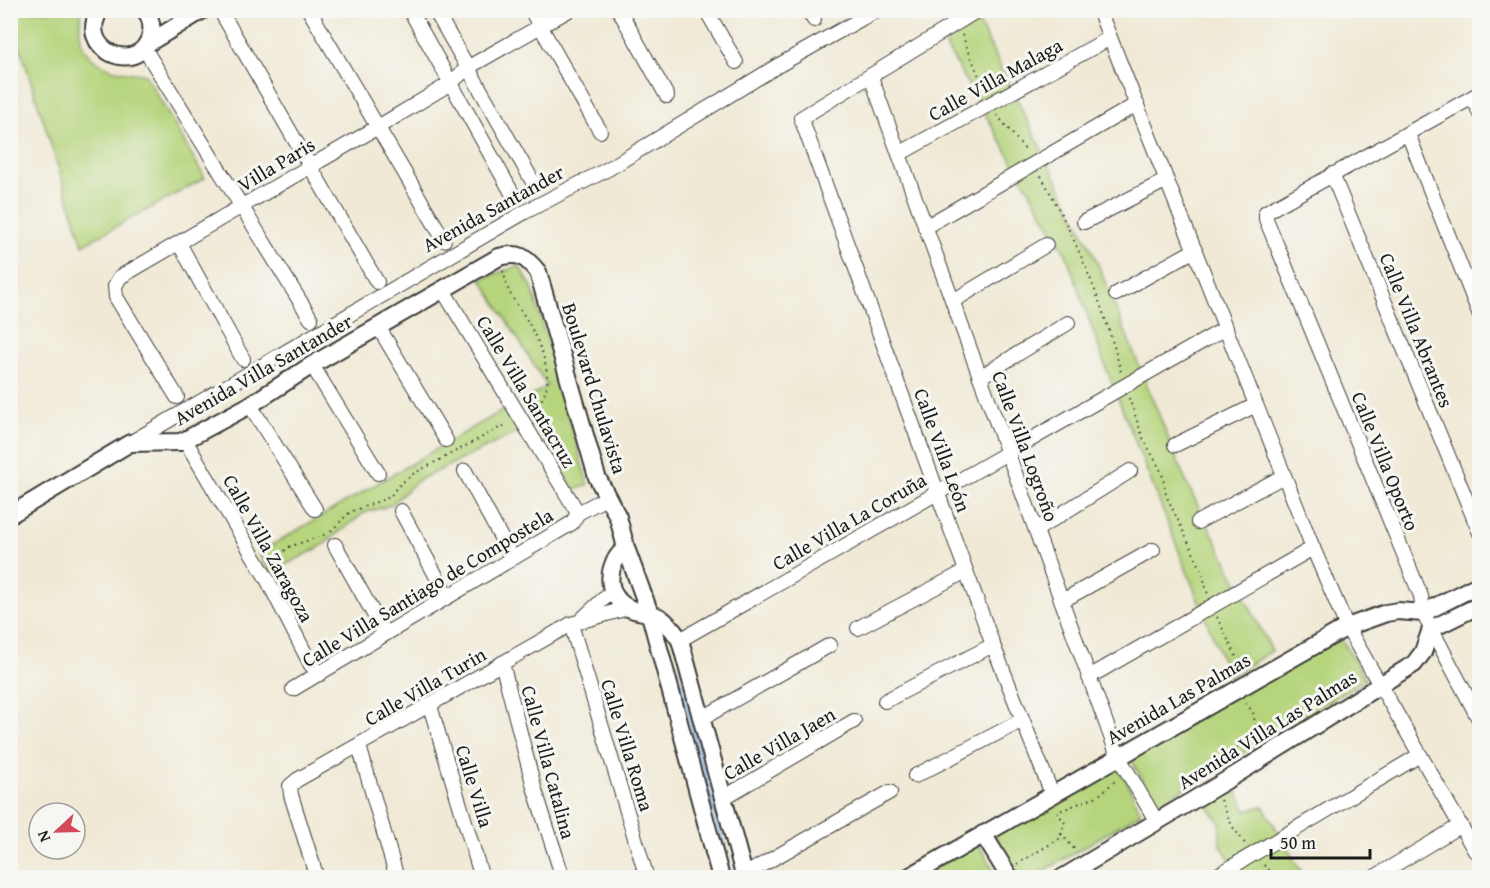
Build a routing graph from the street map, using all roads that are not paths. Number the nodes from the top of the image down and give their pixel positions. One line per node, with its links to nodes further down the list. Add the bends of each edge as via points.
1 (100, 10): 17 (street, via 94,31 102,48 118,56 136,54)
2 (145, 10): 17 (street, via 151,25)
3 (203, 10): 17 (street)
4 (220, 10): 30 (street)
5 (309, 10): 26 (street)
6 (410, 10): 21 (street)
7 (435, 10): 19 (street)
8 (531, 10): 15 (street)
9 (569, 10): 15 (street, Villa Paris)
10 (619, 10): 23 (street)
11 (706, 10): 18 (street)
12 (878, 10): 60 (street, Avenida Santander)
13 (978, 10): 20 (street)
14 (1099, 10): 16 (street)
15 (541, 27): 19 (street, Villa Paris); 27 (street)
16 (1110, 38): 24 (street); 29 (street, Calle Villa Malaga)
17 (146, 46): 35 (street)
18 (735, 62)
19 (467, 68): 21 (street, Villa Paris); 33 (street)
20 (871, 77): 29 (street, Calle Villa Logroño); 67 (street, Calle Villa León, via 801,118)
21 (451, 83): 26 (street, Villa Paris); 34 (street)
22 (1476, 95): 25 (street); 28 (street)
23 (667, 96)
24 (1137, 105): 32 (street); 37 (street)
25 (1479, 114)
26 (378, 127): 30 (street, Villa Paris); 38 (street)
27 (600, 131)
28 (1408, 134): 31 (street); 47 (street)
29 (899, 153): 37 (street, Calle Villa Logroño)
30 (311, 165): 35 (street, Villa Paris); 43 (street)
31 (1332, 174): 75 (street, Calle Villa Abrantes); 89 (street, Calle Villa Oporto, via 1266,212 1266,219 1420,596)
32 (1167, 180): 36 (street); 41 (street)
33 (533, 182)
34 (512, 194)
35 (243, 206): 39 (street, Villa Paris); 48 (street)
36 (1084, 222)
37 (926, 227): 46 (street, Calle Villa Logroño)
38 (444, 240)
39 (179, 243): 52 (street); 55 (street, Villa Paris, via 120,278 115,286 116,297)
40 (1046, 245): 46 (street)
41 (1195, 250): 45 (street); 51 (street)
42 (499, 257): 44 (street, Avenida Villa Santander); 68 (street, Boulevard Chulavista, via 526,257 538,272 597,477)
43 (377, 282)
44 (443, 290): 50 (street, Avenida Villa Santander); 71 (street, Calle Villa Santacruz)
45 (1116, 294)
46 (953, 301): 54 (street, Calle Villa Logroño)
47 (1479, 315)
48 (311, 319)
49 (1068, 323): 54 (street)
50 (379, 328): 53 (street, Avenida Villa Santander); 59 (street)
51 (1226, 328): 57 (street); 62 (street, Calle Villa La Coruña)
52 (243, 358)
53 (312, 365): 56 (street, Avenida Villa Santander); 65 (street)
54 (980, 377): 62 (street, Calle Villa Logroño)
55 (177, 397)
56 (250, 405): 58 (street, Avenida Villa Santander); 69 (street)
57 (1256, 405): 61 (street); 66 (street)
58 (185, 440): 60 (street, Avenida Villa Santander); 99 (street, Calle Villa Zaragoza, via 267,579 311,665)
59 (446, 440)
60 (130, 443): 72 (street, Avenida Villa Santander)
61 (1175, 445)
62 (1008, 453): 67 (street, Calle Villa La Coruña); 74 (street, Calle Villa Logroño)
63 (465, 471): 80 (street)
64 (1130, 471): 74 (street)
65 (378, 473)
66 (1284, 476): 73 (street); 78 (street)
67 (939, 492): 81 (street, Calle Villa León); 95 (street, Calle Villa La Coruña)
68 (608, 497): 71 (street, Calle Villa Santiago de Compostela); 77 (street, Boulevard Chulavista)
69 (315, 508)
70 (401, 511): 84 (street)
71 (578, 513): 80 (street, Calle Villa Santiago de Compostela, via 572,523)
72 (10, 515)
73 (1198, 522)
74 (1036, 530): 85 (street, Calle Villa Logroño)
75 (1479, 533)
76 (335, 545): 94 (street)
77 (626, 548): 83 (street, via 612,564); 88 (street, Boulevard Chulavista)
78 (1313, 548): 91 (street); 100 (street)
79 (1153, 550): 85 (street)
80 (512, 558): 84 (street, Calle Villa Santiago de Compostela)
81 (966, 571): 92 (street); 97 (street, Calle Villa León)
82 (1479, 584): 89 (street, Avenida Las Palmas)
83 (612, 591): 87 (street); 90 (street, Calle Villa Turin)
84 (447, 597): 94 (street, Calle Villa Santiago de Compostela)
85 (1062, 601): 100 (street, Calle Villa Logroño)
86 (1479, 605): 93 (street)
87 (628, 608): 88 (street); 90 (street, Calle Villa Turin)
88 (649, 610): 95 (street, Boulevard Chulavista); 127 (street, Boulevard Chulavista)
89 (1423, 613): 91 (street, Avenida Las Palmas, via 1386,613); 93 (street, Calle Villa Oporto)
90 (576, 623): 98 (street, Calle Villa Turin); 126 (street, Calle Villa Roma)
91 (1347, 627): 101 (street); 111 (street, Avenida Las Palmas, via 1233,690)
92 (858, 628)
93 (1431, 629): 101 (street, Avenida Villa Las Palmas, via 1424,652 1414,664); 108 (street, Calle Villa Oporto)
94 (385, 634): 99 (street, Calle Villa Santiago de Compostela)
95 (680, 640): 105 (street, Boulevard Chulavista)
96 (830, 645): 105 (street)
97 (993, 645): 103 (street); 107 (street, Calle Villa León)
98 (502, 663): 104 (street, Calle Villa Turin); 120 (street, Calle Villa Catalina)
99 (320, 674): 102 (street, Calle Villa Santiago de Compostela)
100 (1089, 677): 111 (street, Calle Villa Logroño)
101 (1380, 683): 110 (street); 116 (street, Avenida Villa Las Palmas)
102 (293, 689)
103 (885, 701)
104 (430, 706): 109 (street, Calle Villa Turin); 125 (street, Calle Villa)
105 (701, 719): 115 (street, Boulevard Chulavista)
106 (854, 721): 115 (street, Calle Villa Jaen)
107 (1021, 721): 112 (street); 114 (street, Calle Villa León)
108 (1479, 721)
109 (359, 746): 123 (street, Calle Villa Turin, via 290,786); 124 (street)
110 (1420, 755): 117 (street); 130 (street)
111 (1122, 763): 114 (street, Avenida Las Palmas); 116 (street, Calle Villa Logroño)
112 (915, 776)
113 (891, 792): 122 (street)
114 (1052, 794): 118 (street, Avenida Las Palmas)
115 (723, 798): 122 (street, Boulevard Chulavista)
116 (1157, 822): 129 (street, Avenida Villa Las Palmas)
117 (1461, 825): 119 (street); 131 (street)
118 (983, 834): 121 (street); 128 (street, Avenida Las Palmas)
119 (1475, 851)
120 (561, 872)
121 (1008, 874)
122 (745, 876)
123 (317, 878)
124 (397, 878)
125 (482, 878)
126 (647, 878)
127 (721, 878)
128 (907, 878)
129 (1062, 878)
130 (1213, 878)
131 (1373, 878)

